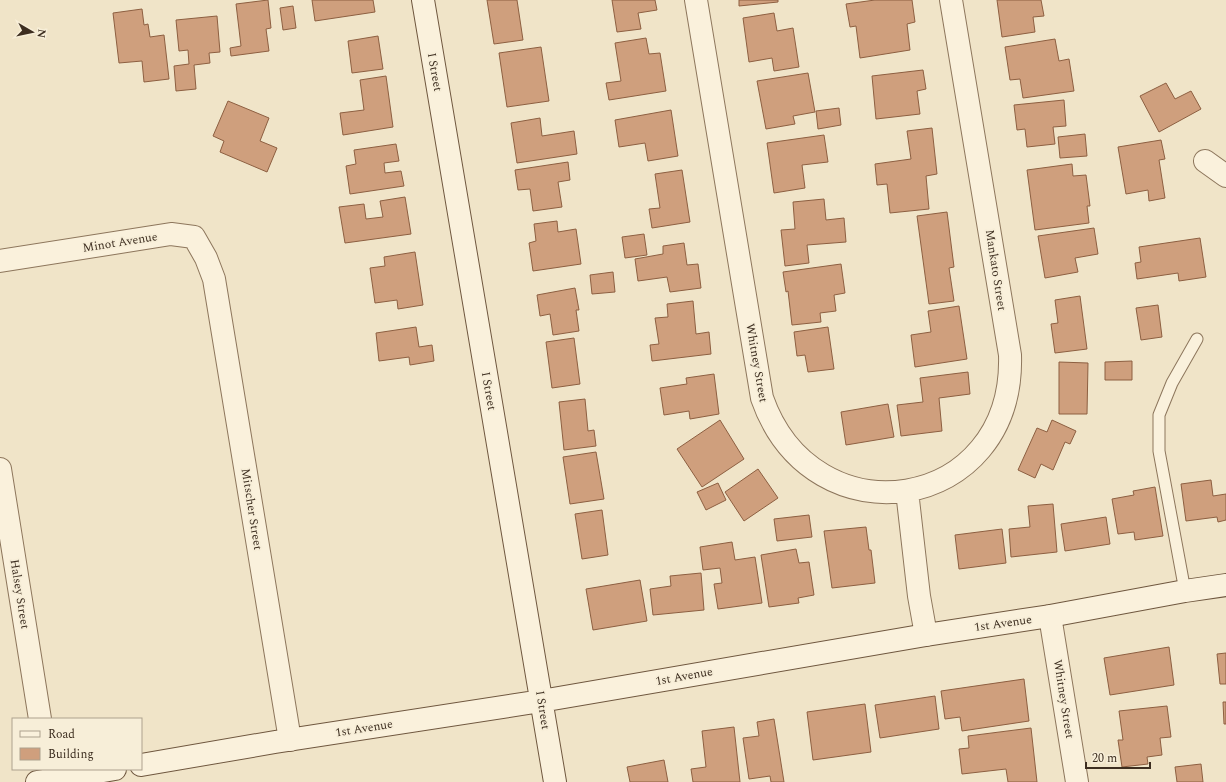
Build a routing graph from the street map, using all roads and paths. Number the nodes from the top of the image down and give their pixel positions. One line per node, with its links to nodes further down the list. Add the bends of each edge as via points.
1 (423, 0): 15 (street, I Street)
2 (696, 0): 10 (street, Whitney Street, via 762,398 767,414 775,429 796,455 827,477 866,491)
3 (951, 0): 10 (street, Mankato Street, via 1010,355 1010,374 1003,411 985,444 958,470 925,487)
4 (1205, 161): 5 (street)
5 (1226, 176)
6 (0, 261): 7 (street, Minot Avenue, via 171,234 194,237)
7 (214, 279): 17 (street, Mitscher Street)
8 (1197, 339): 12 (lane, via 1172,383 1159,415 1159,451)
9 (0, 469): 16 (street, Halsey Street)
10 (907, 491): 14 (street)
11 (1226, 585): 12 (street, 1st Avenue)
12 (1185, 591): 13 (street, 1st Avenue)
13 (1050, 616): 14 (street, 1st Avenue); 22 (street, Whitney Street)
14 (926, 635): 15 (street, 1st Avenue)
15 (542, 700): 17 (street, 1st Avenue); 21 (street, I Street)
16 (40, 718)
17 (290, 740): 18 (street, 1st Avenue)
18 (142, 765)
19 (107, 770): 20 (street)
20 (46, 777)
21 (555, 782)
22 (1077, 782)

